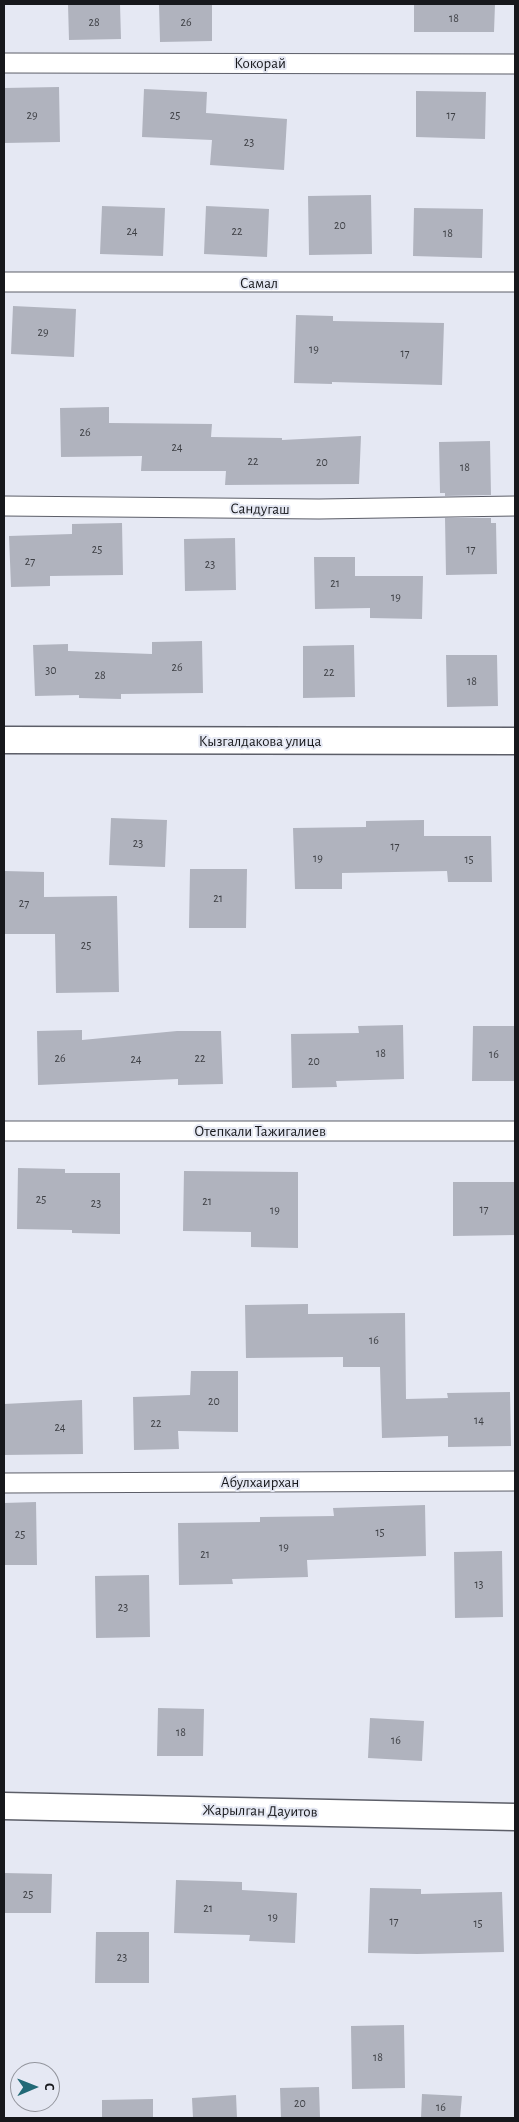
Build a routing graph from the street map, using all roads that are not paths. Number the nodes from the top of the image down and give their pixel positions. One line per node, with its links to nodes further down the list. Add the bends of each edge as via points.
1 (4, 63): 2 (street, Кокорай)
2 (515, 64)
3 (4, 282): 4 (street, Самал)
4 (515, 282)
5 (4, 506): 6 (street, Сандугаш, via 319,509)
6 (515, 506)
7 (4, 740): 8 (street, Кызгалдакова улица)
8 (515, 741)
9 (4, 1131): 10 (street, Отепкали Тажигалиев)
10 (515, 1131)
11 (515, 1481): 12 (street, Абулхаирхан)
12 (4, 1483)
13 (4, 1806): 14 (street, Жарылган Дауитов)
14 (515, 1817)

